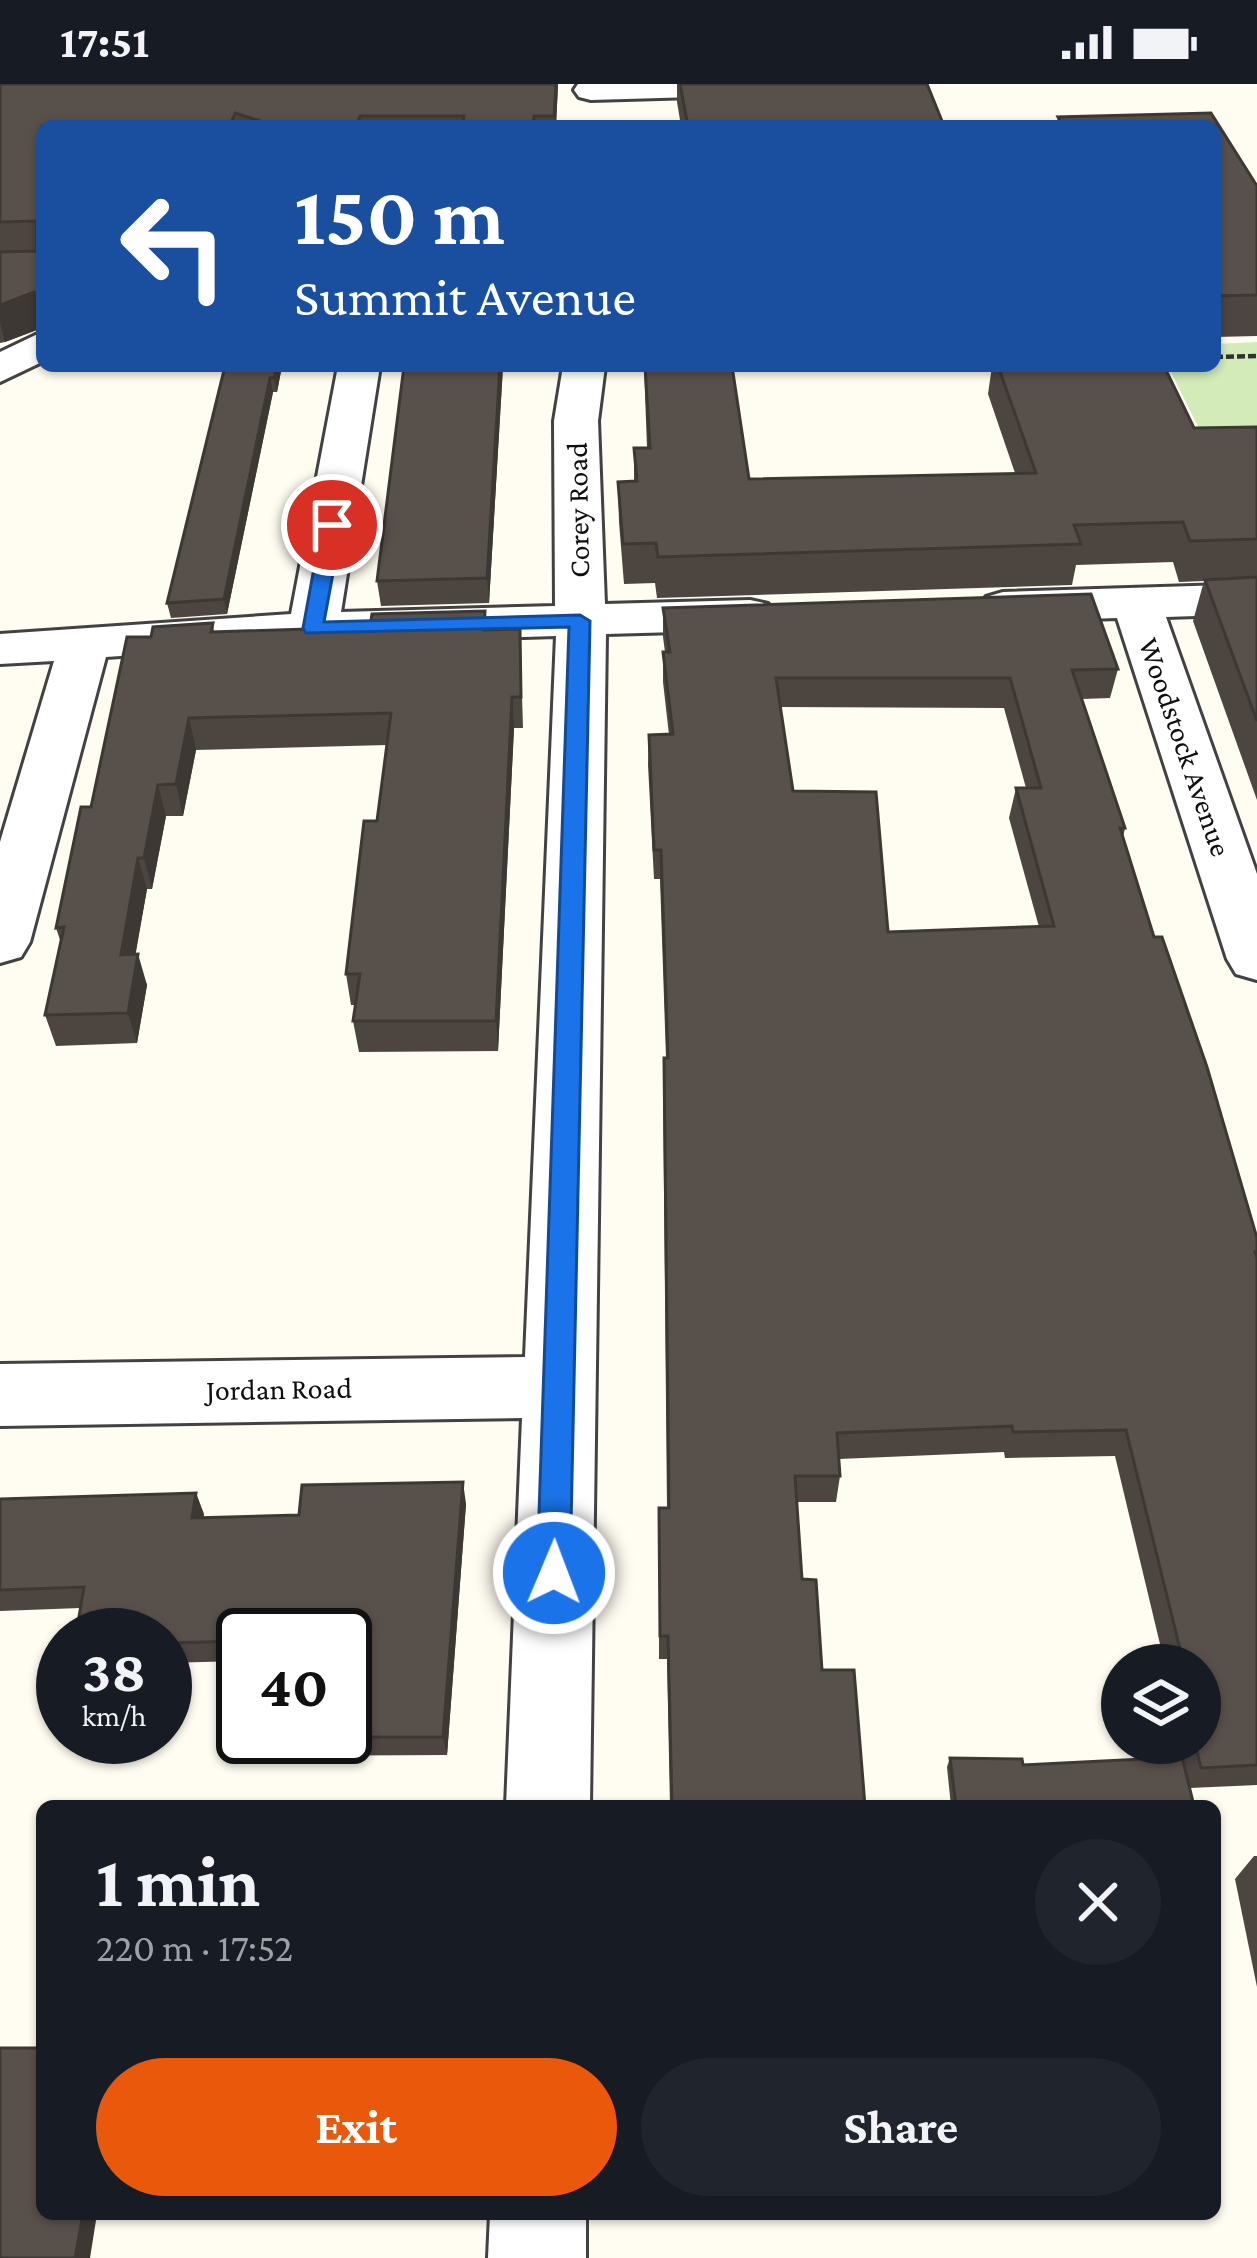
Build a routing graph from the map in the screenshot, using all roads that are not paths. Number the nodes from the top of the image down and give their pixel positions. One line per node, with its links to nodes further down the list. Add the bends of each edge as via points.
1 (803, 84): 2 (street)
2 (592, 87): 3 (street)
3 (591, 120)
4 (36, 348): 5 (street)
5 (0, 369)
6 (357, 372): 13 (street)
7 (583, 372): 12 (street, Corey Road, via 576,421)
8 (1257, 599): 9 (street)
9 (1137, 602): 10 (street); 17 (street, Woodstock Avenue)
10 (946, 609)
11 (804, 614): 12 (street)
12 (580, 621): 13 (street); 18 (street, Corey Road)
13 (313, 628): 14 (street)
14 (85, 641): 15 (street); 16 (street)
15 (0, 649)
16 (0, 942)
17 (1257, 959)
18 (558, 1387): 19 (street, Jordan Road); 20 (street, Corey Road)
19 (0, 1395)
20 (548, 1800)
21 (538, 2220): 22 (street)
22 (537, 2258)

